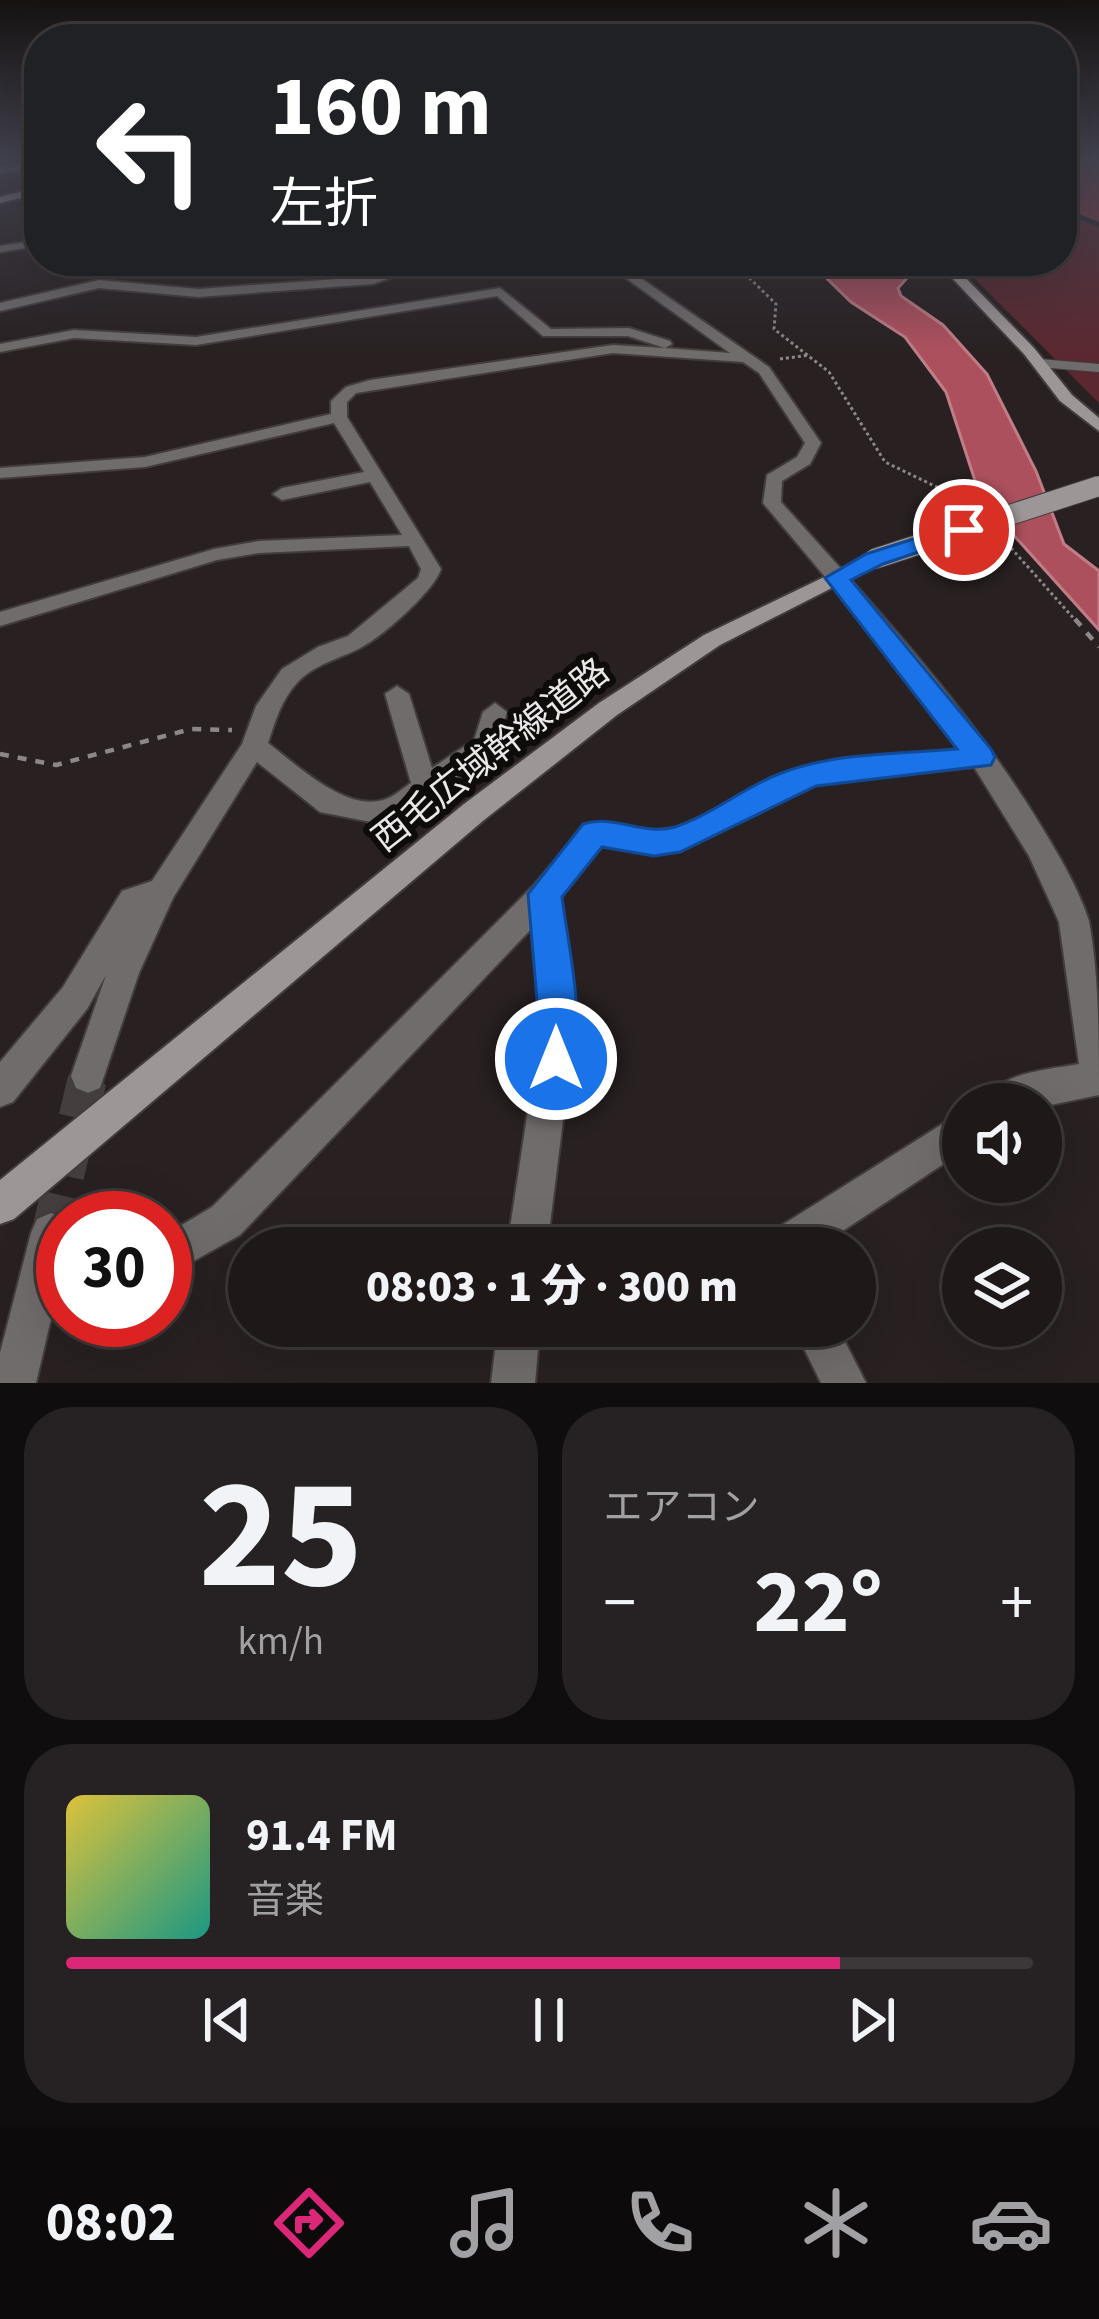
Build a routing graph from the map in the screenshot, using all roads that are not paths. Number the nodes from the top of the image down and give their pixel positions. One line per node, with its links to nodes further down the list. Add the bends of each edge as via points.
1 (370, 276): 5 (street)
2 (384, 276): 5 (street)
3 (629, 276): 11 (street)
4 (957, 276): 12 (main road)
5 (373, 280): 6 (street, via 198,293 99,284); 7 (street)
6 (0, 307)
7 (394, 310): 9 (street, via 196,341 74,334); 11 (street, via 500,292 548,333 629,332)
8 (0, 331): 9 (street, via 21,330)
9 (34, 343): 10 (street)
10 (0, 348)
11 (740, 354): 14 (street, via 613,349 521,360 351,390 339,400); 21 (street, via 764,370 813,443 773,479 772,502)
12 (1039, 363): 13 (lane); 15 (main road)
13 (1099, 368)
14 (339, 417): 16 (street, via 145,462); 17 (street)
15 (1099, 426)
16 (0, 473)
17 (377, 475): 19 (street); 20 (street)
18 (1099, 486): 21 (main road, 西毛広域幹線道路, bridge)
19 (282, 494)
20 (413, 540): 22 (street, via 214,555); 25 (street, via 431,569 427,581 356,641 290,675)
21 (837, 578): 26 (street); 35 (main road, 西毛広域幹線道路, via 712,640 545,756)
22 (0, 620)
23 (397, 694): 27 (street)
24 (495, 712): 27 (street, via 485,745)
25 (254, 746): 27 (street, via 331,804 353,811 395,808); 28 (street)
26 (980, 757): 29 (street, via 814,774 680,839 595,833); 30 (street, via 1070,907)
27 (425, 787)
28 (162, 890): 31 (street); 33 (street, via 133,900 75,998)
29 (545, 894): 36 (street, via 558,1024); 38 (street, via 226,1221)
30 (1099, 1075): 32 (street)
31 (88, 1076)
32 (1062, 1084)
33 (0, 1089)
34 (942, 1144): 37 (street)
35 (0, 1205)
36 (530, 1227)
37 (814, 1227)
38 (192, 1241)
39 (36, 1325): 42 (street)
40 (517, 1347): 43 (street)
41 (825, 1347): 44 (street)
42 (14, 1383)
43 (513, 1383)
44 (844, 1383)

